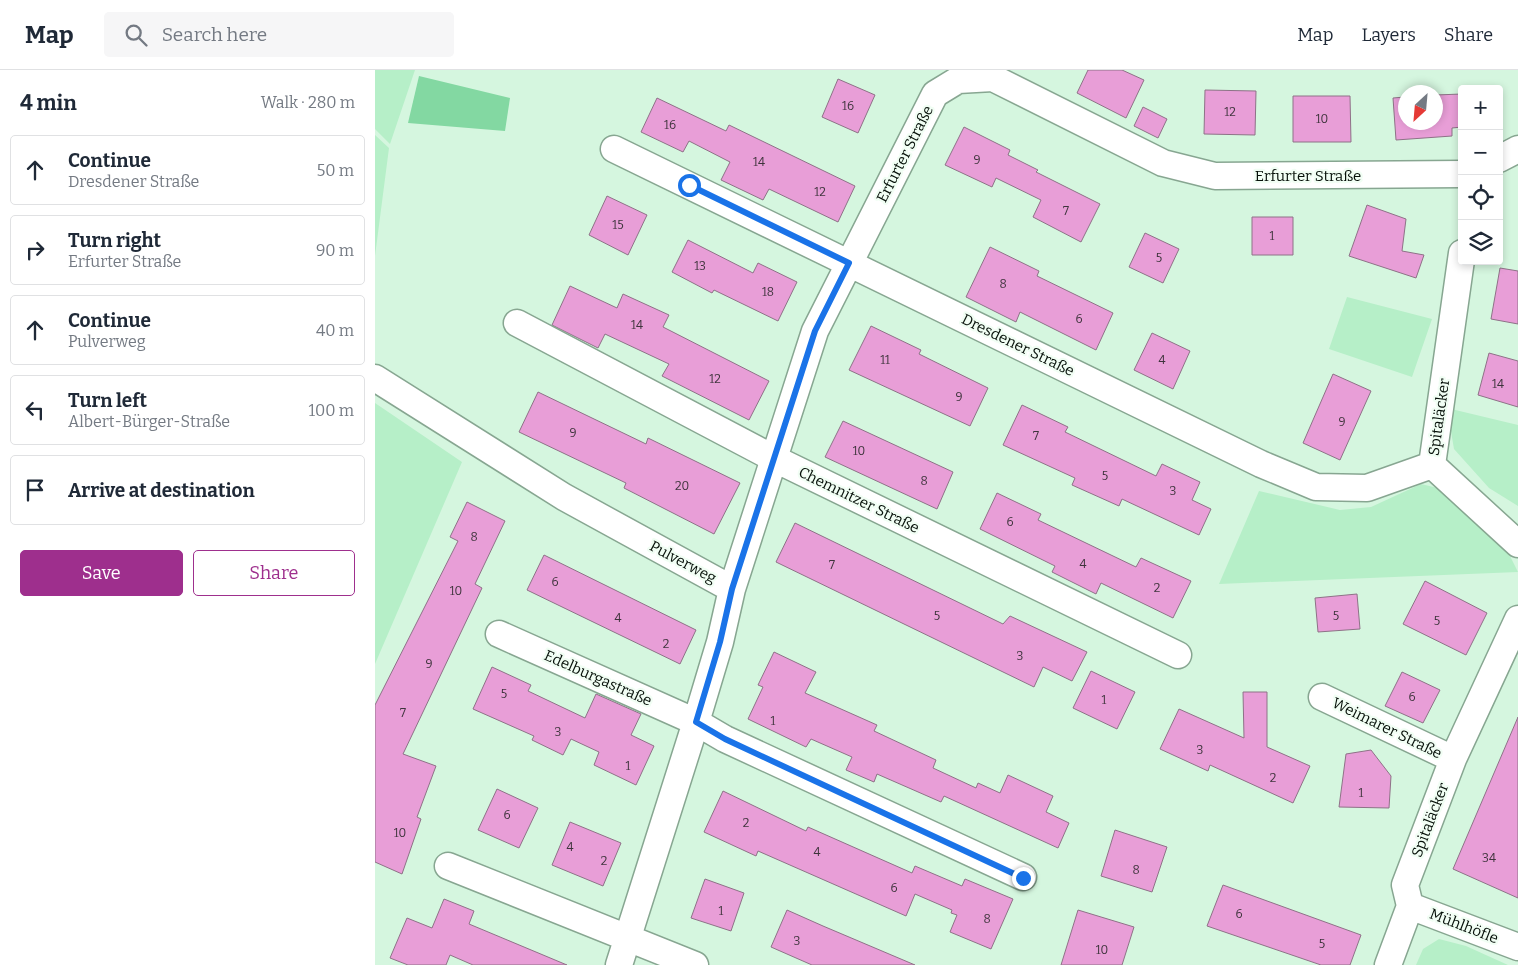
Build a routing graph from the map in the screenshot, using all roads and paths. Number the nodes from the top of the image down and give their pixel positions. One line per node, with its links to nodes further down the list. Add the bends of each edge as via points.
1 (614, 149): 5 (street, Dresdener Straße)
2 (1518, 149): 3 (street)
3 (1503, 158)
4 (1458, 174): 5 (street, Erfurter Straße, via 1215,176 1163,163 993,78 958,80 935,94)
5 (849, 263): 9 (street, Erfurter Straße, via 815,331); 10 (street, Dresdener Straße, via 1261,464 1316,487 1367,488)
6 (1460, 265): 10 (street, Spitaläcker)
7 (517, 323): 9 (street, Chemnitzer Straße)
8 (375, 378): 12 (street, Pulverweg, via 564,497)
9 (775, 459): 12 (street, Erfurter Straße); 15 (street, Chemnitzer Straße)
10 (1432, 465): 11 (street, Spitaläcker)
11 (1518, 544)
12 (732, 589): 17 (street, Pulverweg)
13 (1518, 619): 18 (street, Spitaläcker)
14 (499, 634): 17 (street, Edelburgastraße)
15 (1178, 655)
16 (1322, 697): 18 (street, Weimarer Straße)
17 (696, 722): 20 (street, Edelburgastraße, via 725,739); 22 (street, Pulverweg)
18 (1453, 760): 21 (street, Spitaläcker)
19 (448, 866): 22 (street)
20 (1023, 878)
21 (1407, 895): 23 (street, Mühlhöfle); 26 (street, Spitaläcker)
22 (627, 937): 24 (street, Pulverweg); 25 (street)
23 (1518, 947)
24 (619, 965)
25 (695, 965)
26 (1388, 965)

